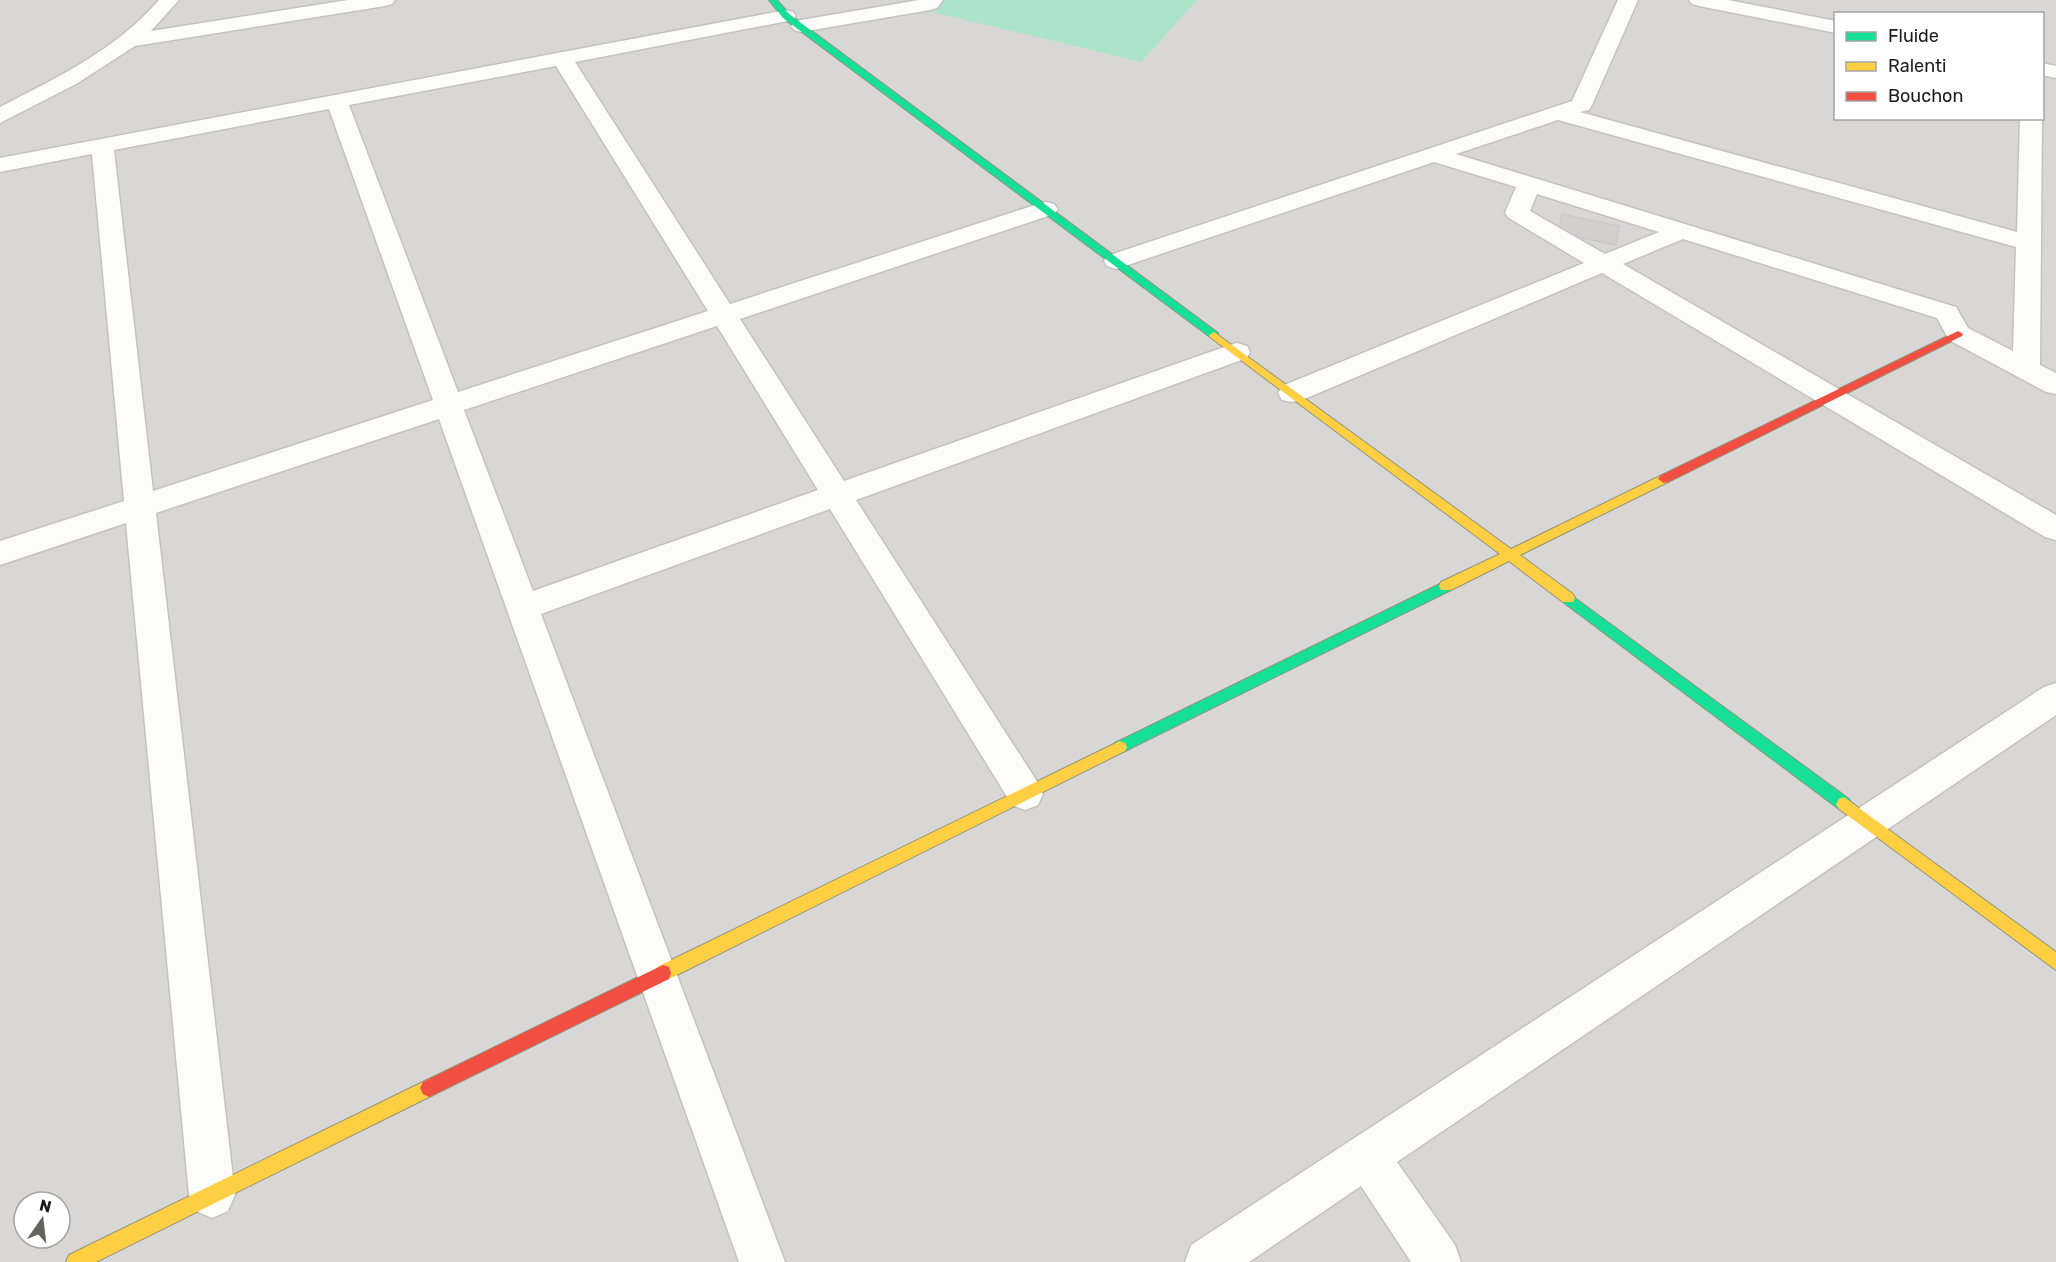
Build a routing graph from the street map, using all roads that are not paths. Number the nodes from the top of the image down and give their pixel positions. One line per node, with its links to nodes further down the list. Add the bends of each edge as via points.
1 (169, 0): 8 (street, via 154,19)
2 (385, 0): 8 (street)
3 (933, 0): 6 (street, via 930,4)
4 (1628, 0): 11 (street, via 1581,105)
5 (1699, 0): 7 (street)
6 (787, 14): 9 (street); 18 (street)
7 (1834, 27)
8 (126, 41): 12 (street, via 105,58)
9 (562, 58): 10 (street); 23 (street)
10 (337, 101): 14 (street); 30 (street)
11 (1558, 113): 15 (street); 20 (street)
12 (0, 116)
13 (2031, 120): 20 (street)
14 (102, 146): 16 (street); 32 (street)
15 (1434, 154): 17 (street); 21 (street)
16 (0, 165)
17 (1528, 184): 19 (street); 22 (street, via 1517,213)
18 (1046, 209): 21 (street); 23 (street)
19 (1682, 231): 22 (street); 24 (street, via 1947,313)
20 (2029, 243): 26 (street)
21 (1116, 261): 25 (street)
22 (1604, 263): 28 (street); 29 (street)
23 (724, 315): 30 (street); 31 (street)
24 (1958, 334): 26 (street); 29 (street)
25 (1237, 352): 28 (street); 31 (street)
26 (2026, 369): 27 (street)
27 (2056, 385)
28 (1292, 393): 35 (street)
29 (1830, 397): 33 (street); 35 (street)
30 (448, 406): 32 (street); 36 (street)
31 (837, 495): 36 (street); 38 (street)
32 (140, 507): 34 (street); 43 (street)
33 (2056, 529)
34 (0, 553)
35 (1510, 555): 38 (street); 39 (street)
36 (522, 608): 41 (street)
37 (2056, 697): 39 (street)
38 (1025, 794): 41 (street)
39 (1868, 822): 40 (street); 42 (street)
40 (2056, 962)
41 (657, 976): 43 (street); 45 (street)
42 (1367, 1156): 46 (street); 47 (street)
43 (212, 1195): 44 (street)
44 (76, 1262)
45 (762, 1262)
46 (1208, 1262)
47 (1438, 1262)

